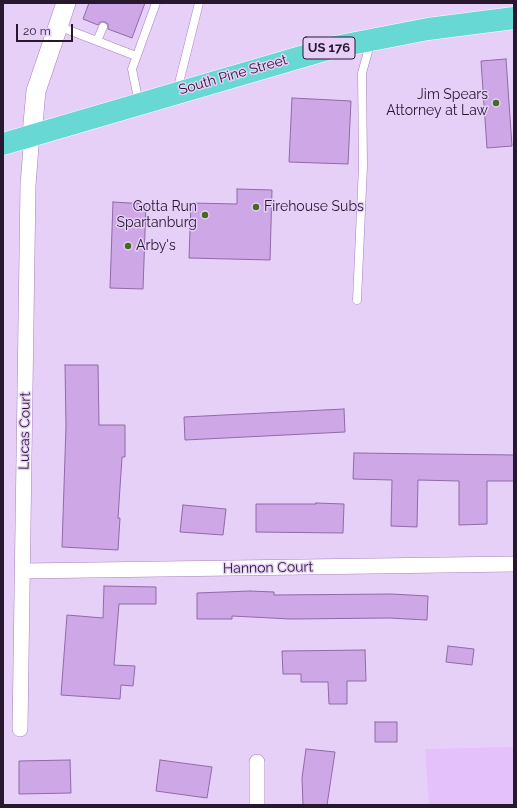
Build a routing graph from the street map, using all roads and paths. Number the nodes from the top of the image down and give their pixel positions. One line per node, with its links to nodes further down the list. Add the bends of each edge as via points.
1 (66, 3): 5 (street)
2 (156, 3): 9 (lane)
3 (199, 3): 10 (lane)
4 (514, 18): 7 (highway, South Pine Street / US 176, via 428,28)
5 (58, 26): 8 (lane); 12 (street, via 36,91)
6 (103, 27): 8 (lane)
7 (371, 39): 10 (highway, South Pine Street / US 176, via 293,58); 14 (lane, via 362,73 363,166)
8 (97, 41): 9 (lane)
9 (136, 56): 11 (lane, via 132,69)
10 (177, 92): 11 (highway, South Pine Street / US 176)
11 (139, 103): 12 (highway, South Pine Street / US 176)
12 (32, 134): 13 (highway, South Pine Street / US 176); 16 (street, Lucas Court, via 28,185)
13 (3, 144)
14 (358, 300)
15 (514, 564): 16 (street, Hannon Court)
16 (23, 571): 17 (street, Lucas Court)
17 (20, 729)
18 (257, 762): 19 (street)
19 (257, 805)

